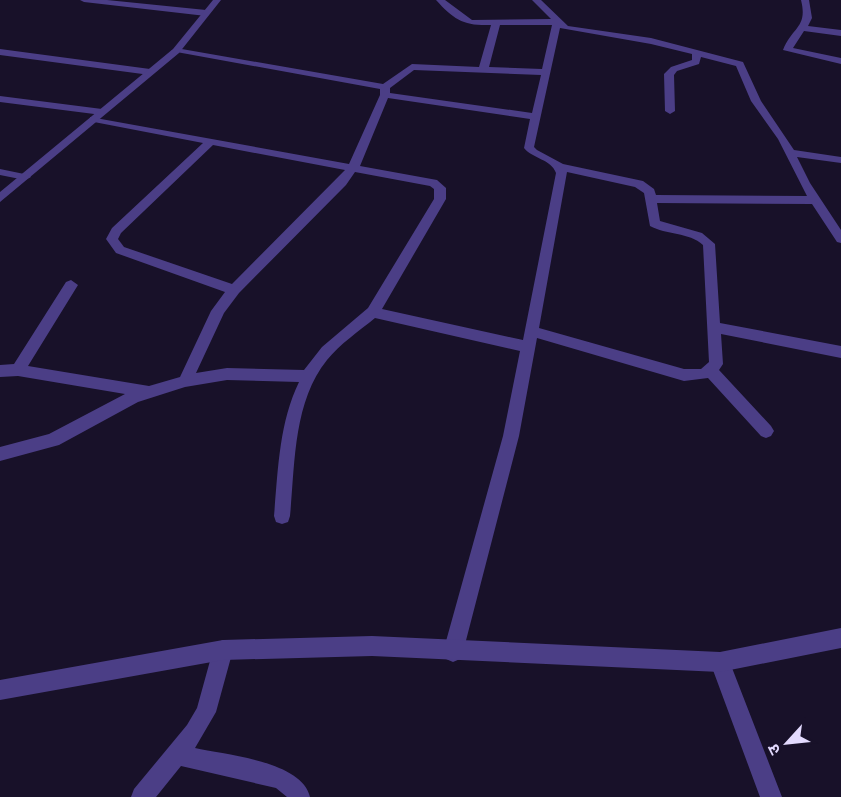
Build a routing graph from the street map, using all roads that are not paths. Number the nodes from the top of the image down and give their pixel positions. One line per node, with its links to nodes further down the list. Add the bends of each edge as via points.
1 (84, 0): 6 (street)
2 (217, 0): 6 (street)
3 (440, 0): 8 (street, via 465,21)
4 (536, 0): 7 (street)
5 (805, 0): 9 (street, via 810,16)
6 (206, 14): 11 (street)
7 (557, 22): 8 (street); 12 (street, via 575,31); 17 (street)
8 (496, 23): 15 (street)
9 (801, 28): 10 (street); 14 (street, via 791,37 788,50)
10 (841, 33)
11 (176, 51): 16 (street); 18 (street)
12 (698, 51): 20 (street, via 696,62 669,74); 24 (street, via 740,64 756,101)
13 (0, 52): 16 (street)
14 (841, 61)
15 (483, 70): 17 (street); 18 (street, via 412,67)
16 (150, 72): 21 (street)
17 (546, 72): 22 (street)
18 (385, 91): 22 (street); 26 (street)
19 (0, 99): 21 (street)
20 (670, 111)
21 (98, 116): 23 (street); 29 (street)
22 (535, 117): 27 (street, via 532,152)
23 (211, 141): 26 (street); 35 (street, via 111,239 120,250)
24 (790, 153): 25 (street); 32 (street)
25 (841, 160)
26 (354, 166): 35 (street); 36 (street, via 433,183 441,193)
27 (561, 167): 31 (street, via 639,184); 38 (street)
28 (0, 172): 29 (street)
29 (25, 177): 30 (street)
30 (0, 198)
31 (653, 199): 32 (street); 37 (street, via 654,223 669,231 697,235 709,244)
32 (815, 200): 33 (street)
33 (841, 239)
34 (71, 285): 41 (street)
35 (234, 290): 45 (street, via 218,311)
36 (373, 312): 39 (street); 44 (street, via 322,357)
37 (714, 327): 40 (street); 43 (street, via 716,364)
38 (530, 331): 39 (street); 43 (street, via 684,375 700,376)
39 (527, 347): 52 (street, via 511,436)
40 (841, 352)
41 (18, 370): 42 (street); 46 (street)
42 (0, 371)
43 (711, 371): 47 (street)
44 (309, 376): 45 (street, via 227,374); 49 (street, via 294,415)
45 (185, 381): 46 (street)
46 (150, 392): 48 (street, via 113,406 53,440)
47 (766, 431)
48 (0, 454)
49 (282, 516)
50 (841, 638): 53 (street)
51 (223, 650): 52 (street, via 372,646); 54 (street); 55 (street, via 206,712)
52 (453, 652): 53 (street)
53 (720, 662): 58 (street)
54 (0, 690)
55 (176, 754): 56 (street); 57 (street, via 281,778)
56 (142, 797)
57 (299, 797)
58 (771, 797)

